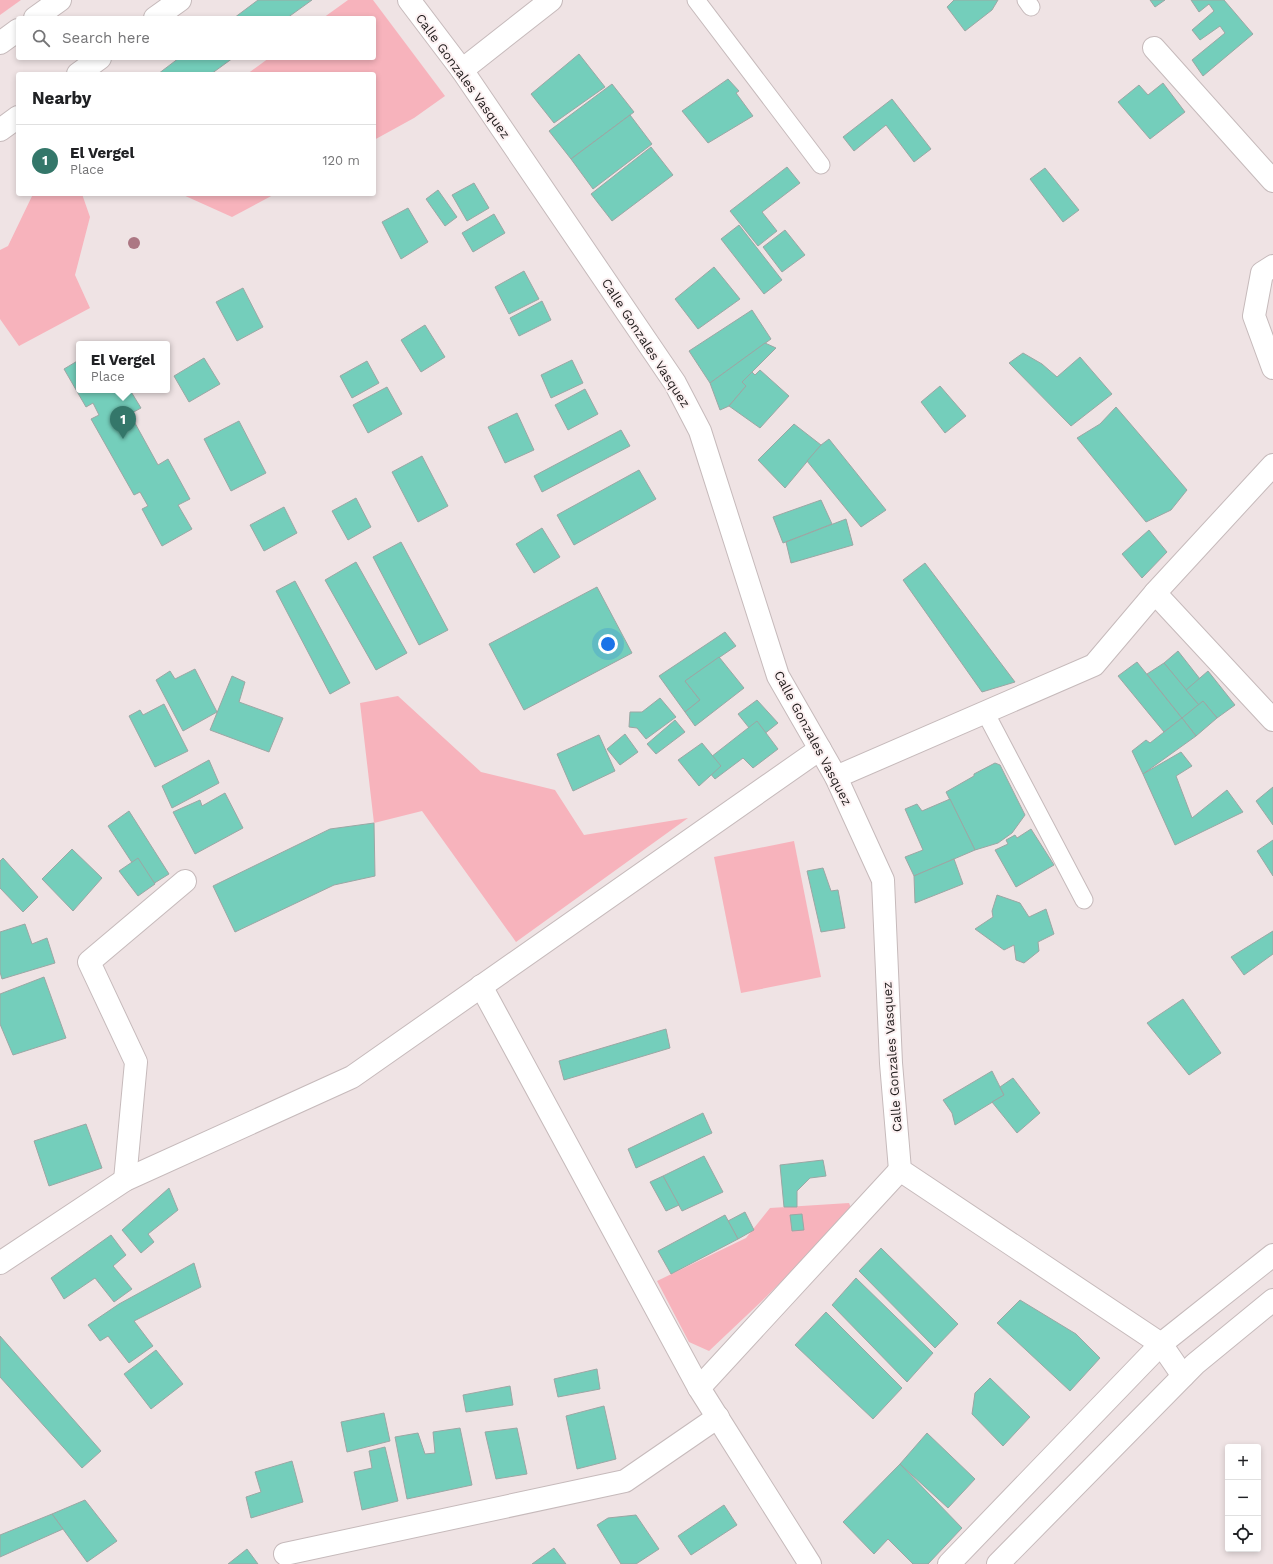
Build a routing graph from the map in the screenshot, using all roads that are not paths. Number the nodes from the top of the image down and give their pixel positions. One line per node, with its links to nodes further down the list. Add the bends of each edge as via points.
1 (60, 0): 6 (main road)
2 (180, 0): 7 (main road)
3 (409, 0): 12 (main road, Calle Gonzales Vasquez)
4 (551, 0): 12 (main road)
5 (696, 0): 16 (lane)
6 (38, 16)
7 (158, 16)
8 (16, 31): 9 (main road)
9 (0, 43)
10 (1154, 48): 17 (main road)
11 (97, 60): 13 (main road)
12 (462, 70): 24 (main road, Calle Gonzales Vasquez, via 675,383 700,431 778,676)
13 (81, 72)
14 (16, 118): 15 (main road)
15 (0, 130)
16 (822, 165)
17 (1273, 181)
18 (1273, 266): 19 (main road, via 1262,272 1254,316)
19 (1273, 368)
20 (1273, 465): 21 (main road)
21 (1155, 593): 22 (main road, via 1094,665); 23 (main road)
22 (985, 712): 25 (main road); 27 (lane)
23 (1273, 720)
24 (820, 749): 25 (main road, Calle Gonzales Vasquez); 28 (main road)
25 (836, 777): 29 (main road, Calle Gonzales Vasquez, via 883,880 891,1063)
26 (185, 881): 30 (main road, via 89,962 136,1062)
27 (1084, 900)
28 (481, 986): 30 (main road, via 352,1077); 36 (main road)
29 (900, 1170): 34 (main road); 36 (main road)
30 (125, 1180): 32 (main road)
31 (1273, 1255): 34 (main road)
32 (0, 1263)
33 (1273, 1300): 35 (main road)
34 (1160, 1344): 35 (main road); 40 (main road)
35 (1183, 1376): 41 (main road)
36 (699, 1388): 37 (main road)
37 (718, 1417): 38 (main road, via 625,1481 285,1554); 39 (main road)
38 (294, 1564)
39 (810, 1564)
40 (949, 1564)
41 (998, 1564)

